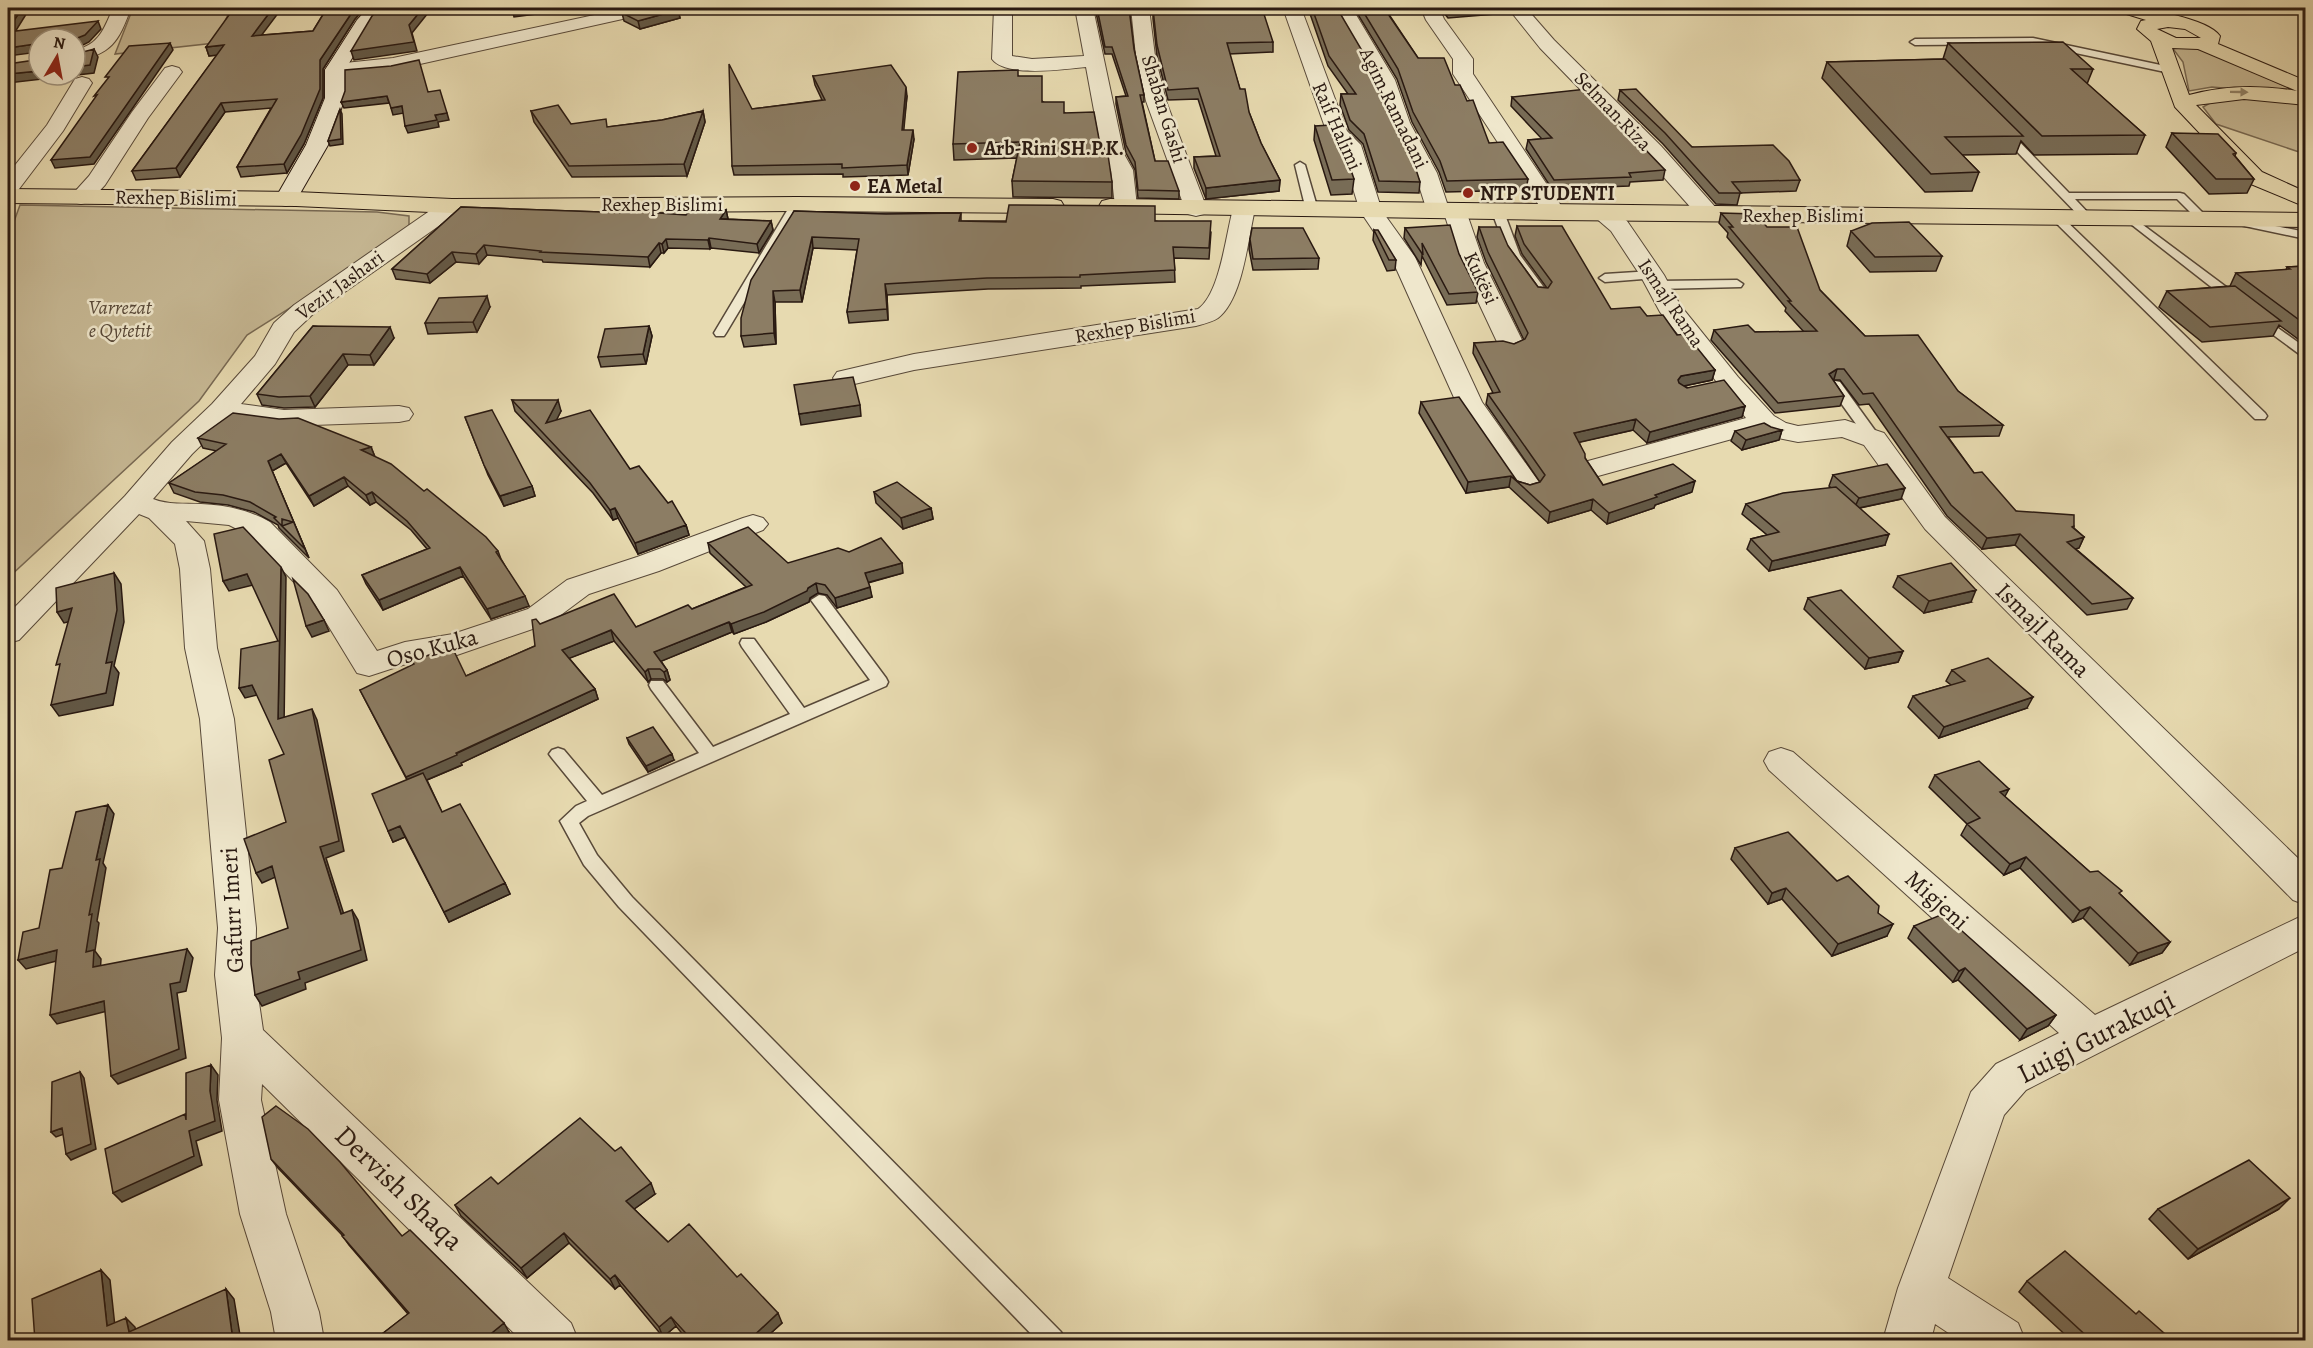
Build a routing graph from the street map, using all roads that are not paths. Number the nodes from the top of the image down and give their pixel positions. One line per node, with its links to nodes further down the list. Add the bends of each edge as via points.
1 (122, 8): 16 (street, via 109,41 101,49)
2 (377, 8): 19 (street)
3 (1003, 8): 18 (street, via 1002,58 1006,62)
4 (1084, 8): 18 (street)
5 (1140, 8): 39 (street, Shaban Gashi, via 1155,94)
6 (1292, 8): 41 (street, Raif Halimi, via 1337,134 1350,145)
7 (1343, 8): 42 (street, Agim Ramadani, via 1385,80 1401,123)
8 (1430, 8): 44 (street, via 1463,59 1462,74)
9 (1517, 8): 46 (street, Selman Riza)
10 (2110, 8): 13 (main road)
11 (2126, 8): 13 (main road)
12 (636, 11): 19 (street, via 393,64)
13 (2158, 30): 14 (main road, via 2190,44); 20 (main road)
14 (2207, 40): 17 (main road); 23 (main road)
15 (1923, 51): 20 (lane, via 1915,42 2033,42)
16 (87, 53)
17 (2283, 60)
18 (1094, 61): 37 (street, via 1113,153 1122,170)
19 (335, 70): 33 (street, via 335,98 316,145)
20 (2170, 70): 25 (main road)
21 (172, 72): 32 (street, Rexhep Bislimi)
22 (80, 87): 29 (street, via 56,127)
23 (2306, 88)
24 (2306, 99): 25 (main road, one-way to 24, via 2232,92)
25 (2182, 103): 28 (main road)
26 (1999, 128): 31 (lane)
27 (1300, 165): 40 (lane)
28 (2254, 177): 34 (main road); 50 (main road, via 2260,202 2251,211)
29 (8, 188)
30 (8, 196): 32 (main road, Rexhep Bislimi)
31 (2066, 196): 48 (lane); 50 (lane, via 2180,196)
32 (81, 197): 33 (main road, Rexhep Bislimi)
33 (286, 199): 36 (main road, Rexhep Bislimi)
34 (2306, 200)
35 (797, 204): 36 (main road, Rexhep Bislimi); 37 (main road, Rexhep Bislimi); 57 (lane)
36 (452, 206): 62 (street, Vezir Jashari, via 303,310 283,328 266,359)
37 (1126, 206): 39 (main road, Rexhep Bislimi)
38 (1244, 208): 39 (main road, Rexhep Bislimi); 40 (main road, Rexhep Bislimi); 60 (street, Rexhep Bislimi, via 1223,292 1210,312 1196,318 914,362)
39 (1196, 209)
40 (1311, 210): 41 (main road, Rexhep Bislimi)
41 (1371, 211): 42 (main road, Rexhep Bislimi); 68 (street, via 1403,256 1469,402)
42 (1447, 211): 43 (main road, Rexhep Bislimi); 58 (street, Kukësi)
43 (1498, 212): 44 (main road, Rexhep Bislimi); 56 (lane, via 1514,255)
44 (1555, 213): 45 (main road, Rexhep Bislimi)
45 (1601, 213): 46 (main road, Rexhep Bislimi); 54 (street, Ismajl Rama, via 1619,226)
46 (1709, 214): 47 (main road, Rexhep Bislimi)
47 (2055, 216): 48 (main road, Rexhep Bislimi); 64 (lane)
48 (2087, 218): 49 (main road, Rexhep Bislimi)
49 (2131, 219): 50 (main road, Rexhep Bislimi); 59 (lane)
50 (2213, 219): 51 (main road, Rexhep Bislimi); 52 (lane)
51 (2306, 220)
52 (2306, 236)
53 (1605, 278): 54 (lane)
54 (1654, 280): 55 (lane); 65 (street, Ismajl Rama, via 1723,384)
55 (1737, 284)
56 (1542, 293)
57 (720, 333)
58 (1511, 344)
59 (2306, 355)
60 (846, 378)
61 (1835, 385): 66 (lane)
62 (222, 410): 63 (street, via 284,418); 69 (street, Vezir Jashari, via 182,448)
63 (399, 414)
64 (2260, 416)
65 (1764, 422): 66 (street, Ismajl Rama, via 1798,434 1845,428); 67 (street)
66 (1874, 440): 80 (street, Ismajl Rama, via 1935,523)
67 (1598, 467)
68 (1527, 485)
69 (147, 507): 70 (street, Oso Kuka, via 220,513 262,527 326,597 369,665 405,653 457,644 539,615 578,587); 72 (street, Vezir Jashari); 82 (street, Gafurr Imeri, via 189,541 195,569 201,648 217,719 224,780 237,928 235,975)
70 (753, 524)
71 (819, 600): 75 (lane, via 880,682)
72 (8, 632)
73 (748, 643): 75 (lane)
74 (657, 685): 77 (lane)
75 (801, 716): 77 (lane)
76 (558, 754): 79 (lane)
77 (710, 755): 79 (lane)
78 (1781, 761): 83 (street, Migjeni)
79 (600, 804): 87 (lane, via 568,821 573,834 610,883)
80 (2306, 890)
81 (2305, 930): 83 (street, Luigj Gurakuqi)
82 (243, 1038): 85 (street, Gafurr Imeri, via 240,1100 244,1124 263,1214 295,1312); 86 (street, Dervish Shaqa)
83 (2092, 1038): 84 (street, Luigj Gurakuqi, via 2011,1077 1986,1106)
84 (1921, 1288): 88 (street, Luigj Gurakuqi); 89 (street)
85 (300, 1341)
86 (554, 1341)
87 (1053, 1341)
88 (1907, 1341)
89 (2001, 1341)

